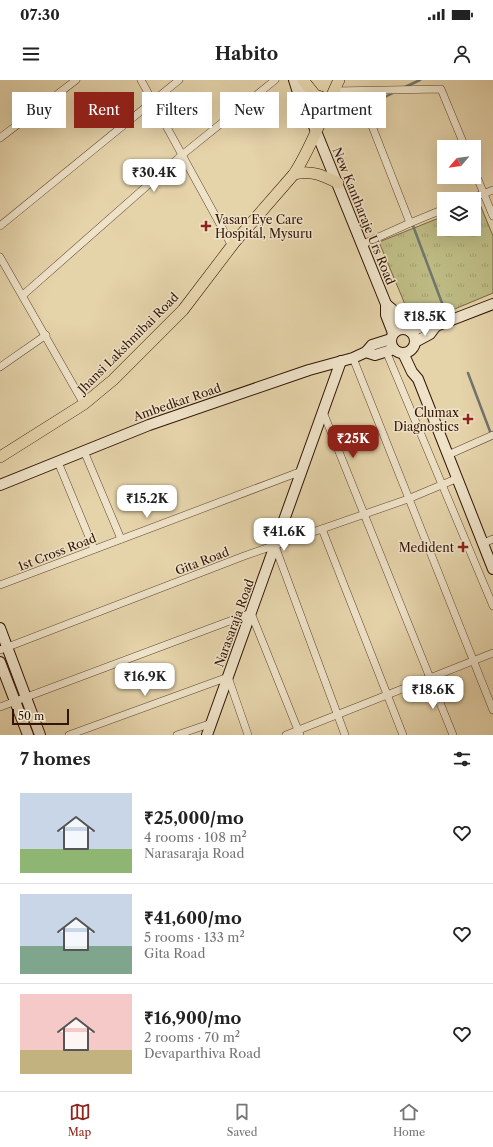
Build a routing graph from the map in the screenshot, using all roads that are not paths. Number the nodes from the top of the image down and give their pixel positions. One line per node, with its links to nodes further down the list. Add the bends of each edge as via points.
1 (76, 80): 21 (street)
2 (141, 80): 8 (street)
3 (179, 80): 9 (street)
4 (275, 80): 23 (street)
5 (294, 80): 10 (street)
6 (303, 80): 11 (street); 12 (main road)
7 (340, 80): 13 (main road, Jhansi Lakshmibai Road)
8 (148, 92)
9 (165, 92)
10 (298, 92)
11 (306, 92)
12 (313, 92)
13 (333, 92)
14 (386, 93): 22 (street, via 441,90)
15 (142, 111): 33 (street)
16 (167, 128): 23 (street)
17 (314, 128): 20 (street, New Kantharaje Urs Road)
18 (318, 128): 20 (main road, Jhansi Lakshmibai Road)
19 (372, 128): 32 (street)
20 (316, 132): 24 (main road, Jhansi Lakshmibai Road); 25 (street, New Kantharaje Urs Road)
21 (0, 138)
22 (462, 140)
23 (182, 155): 35 (street); 37 (street)
24 (294, 174): 25 (main road, via 305,172 320,175); 35 (main road, Jhansi Lakshmibai Road)
25 (338, 184): 34 (street, New Kantharaje Urs Road)
26 (480, 184): 28 (street)
27 (493, 190): 28 (street)
28 (484, 194): 29 (street); 31 (street)
29 (481, 195)
30 (437, 212): 32 (street)
31 (493, 216)
32 (406, 224): 34 (street)
33 (0, 226)
34 (362, 245): 41 (street, New Kantharaje Urs Road, via 386,304 392,309)
35 (232, 246): 46 (main road, Jhansi Lakshmibai Road, via 183,310 113,380)
36 (0, 257): 37 (street)
37 (23, 295): 40 (street)
38 (493, 304): 39 (street, Ambedkar Road)
39 (436, 326): 41 (street, Ambedkar Road, via 425,325); 42 (street, Ambedkar Road, via 430,334)
40 (46, 335): 45 (street); 46 (street)
41 (396, 339): 42 (street); 42 (street, New Kantharaje Urs Road, via 414,337); 43 (street, Ambedkar Road, via 375,355 366,352); 56 (street)
42 (409, 349): 50 (street)
43 (353, 358): 44 (street, Ambedkar Road); 57 (street)
44 (341, 361): 47 (street, Narasaraja Road); 49 (street, Ambedkar Road, via 149,425)
45 (0, 367)
46 (84, 404): 51 (main road, Jhansi Lakshmibai Road)
47 (323, 412): 53 (street, Narasaraja Road); 58 (street)
48 (493, 435): 50 (street)
49 (84, 451): 52 (street, Ambedkar Road); 60 (street)
50 (448, 454): 54 (street)
51 (0, 457)
52 (58, 462): 55 (street, Ambedkar Road); 64 (street)
53 (302, 471): 60 (street, 1st Cross Road); 63 (street, Narasaraja Road)
54 (458, 478): 56 (street, Gita Road); 62 (street)
55 (0, 485)
56 (442, 485): 57 (street, Gita Road); 67 (street)
57 (408, 499): 58 (street, Gita Road); 72 (street)
58 (365, 514): 59 (street, Gita Road); 75 (street)
59 (322, 529): 63 (street, Gita Road); 76 (street)
60 (121, 539): 64 (street, 1st Cross Road)
61 (493, 539): 62 (street)
62 (482, 544): 65 (street)
63 (275, 546): 68 (street, Narasaraja Road); 70 (street, Gita Road); 81 (street)
64 (94, 549): 66 (street, 1st Cross Road)
65 (493, 569)
66 (0, 585)
67 (493, 606)
68 (251, 614): 74 (street, Narasaraja Road); 77 (street); 83 (street)
69 (0, 628): 70 (street)
70 (4, 648): 77 (street)
71 (493, 652): 72 (street)
72 (473, 661): 75 (street); 80 (street)
73 (0, 662): 78 (street)
74 (228, 677): 82 (street, Narasaraja Road); 86 (street); 89 (street)
75 (431, 678): 76 (street); 93 (street)
76 (388, 695): 81 (street); 92 (street)
77 (26, 696): 78 (street); 85 (street)
78 (15, 701): 79 (street); 84 (street)
79 (0, 707)
80 (493, 710)
81 (337, 715): 83 (street); 91 (street)
82 (212, 723): 87 (street); 88 (street, Narasaraja Road)
83 (299, 733): 90 (street)
84 (28, 735)
85 (40, 735)
86 (69, 735)
87 (177, 735)
88 (207, 735)
89 (248, 735)
90 (286, 735)
91 (345, 735)
92 (403, 735)
93 (454, 735)

